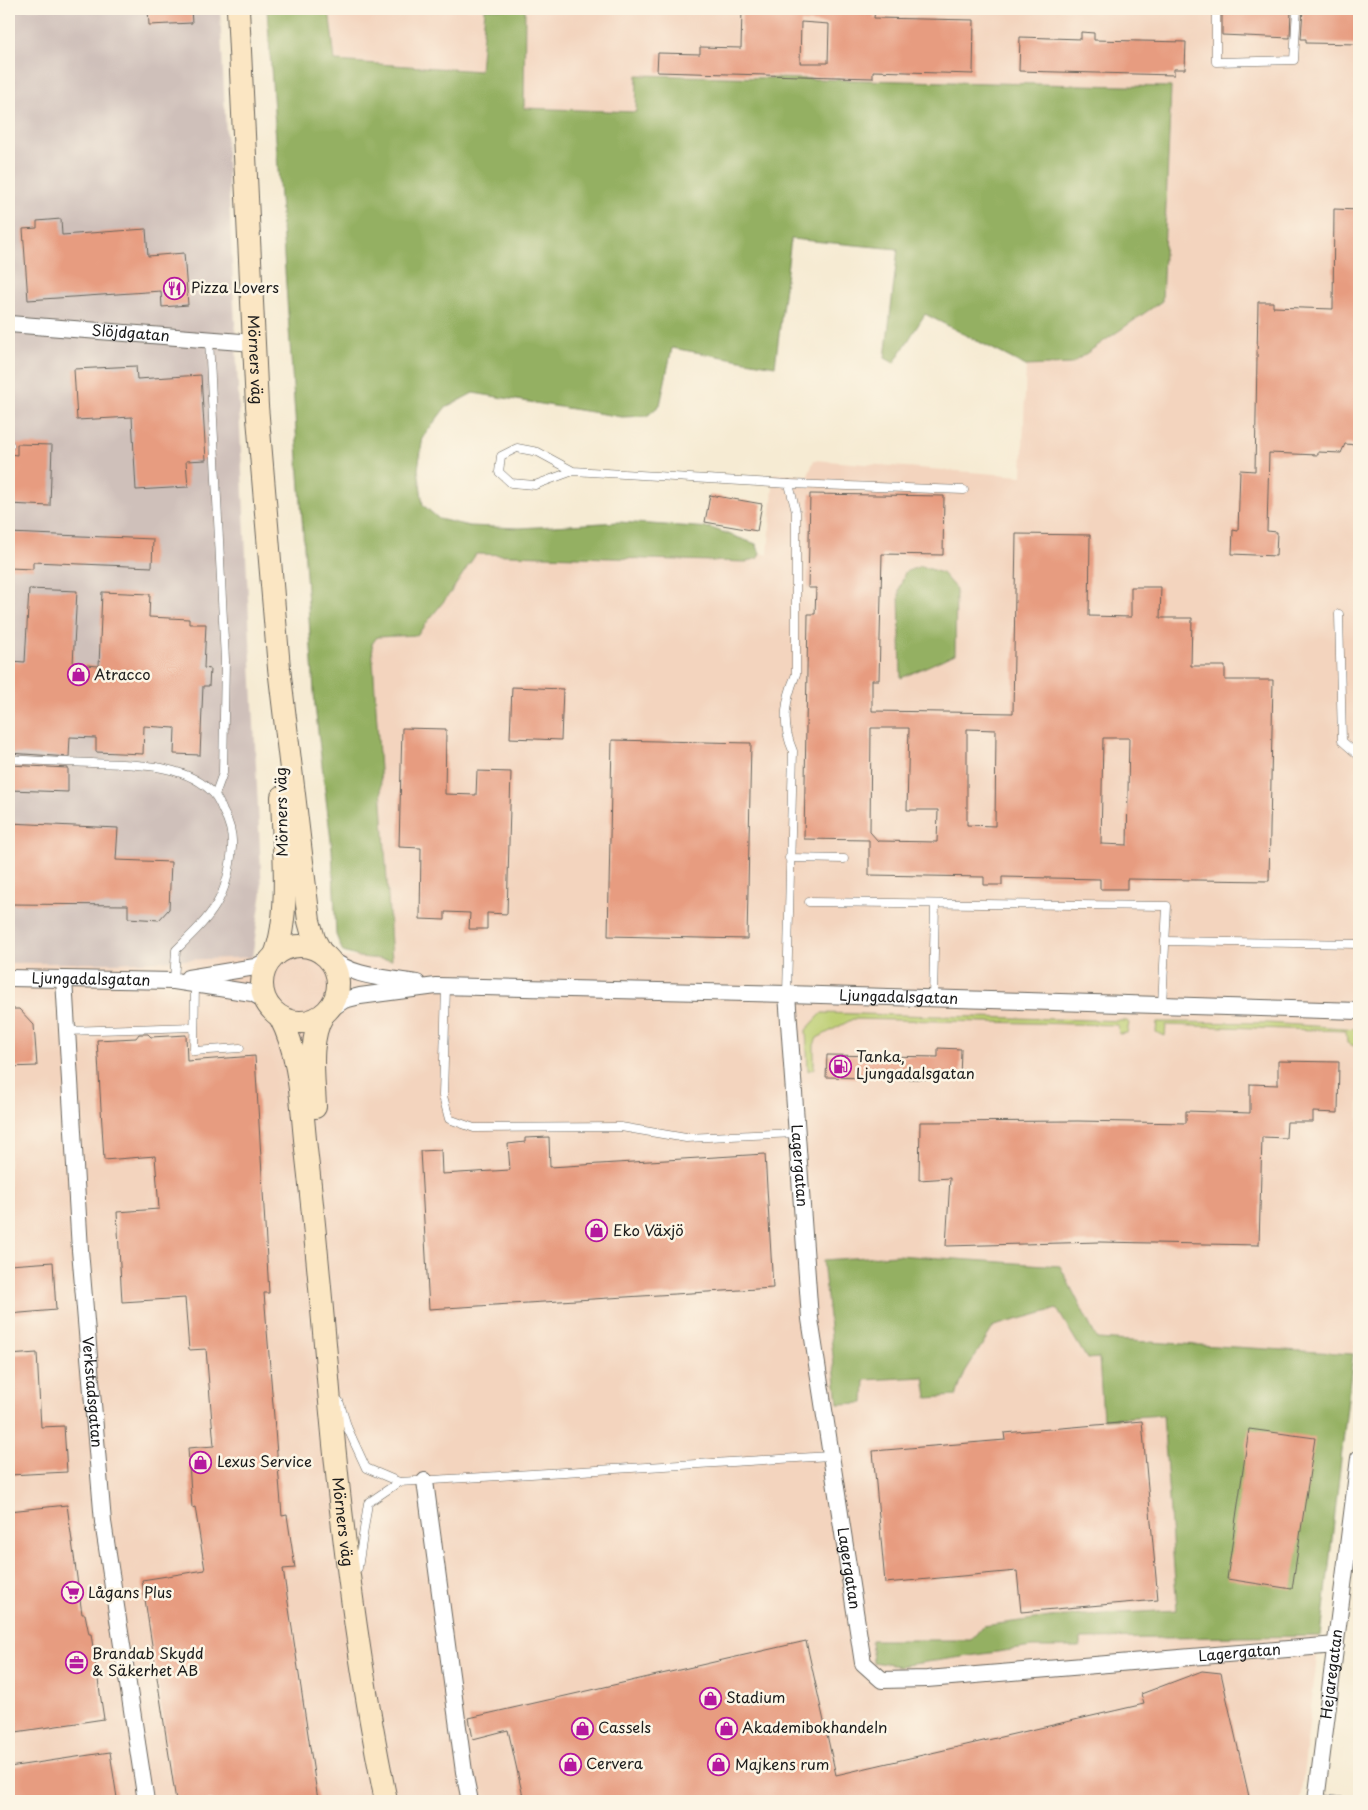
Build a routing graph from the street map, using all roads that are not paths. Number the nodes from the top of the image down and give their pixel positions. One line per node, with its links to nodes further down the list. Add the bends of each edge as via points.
1 (1216, 9): 2 (lane, via 1216,62 1294,60)
2 (1297, 9)
3 (237, 13): 6 (main road, Mörners väg)
4 (9, 324): 5 (street, Slöjdgatan)
5 (209, 339): 6 (street, Slöjdgatan); 14 (lane, via 225,660 223,774)
6 (254, 342): 11 (main road, Mörners väg)
7 (573, 471): 7 (lane, via 538,452 516,448 501,456 499,472 511,483 535,485); 8 (lane)
8 (789, 484): 9 (lane); 15 (lane, via 796,512 796,674 787,697 786,736 793,751)
9 (964, 490)
10 (1339, 614): 12 (lane, via 1342,741)
11 (279, 668): 21 (main road, Mörners väg, via 309,921); 22 (main road, Mörners väg, via 284,895 282,927)
12 (1359, 756)
13 (9, 759): 14 (lane, via 148,766 174,771 197,781)
14 (215, 794): 25 (lane, via 227,817 233,841 230,874 220,899 204,922 176,950)
15 (789, 858): 16 (lane); 28 (lane)
16 (844, 859)
17 (808, 902): 18 (lane)
18 (935, 904): 19 (lane, via 1167,906); 29 (lane)
19 (1166, 941): 20 (lane); 31 (lane)
20 (1359, 944)
21 (323, 954): 22 (main road, via 297,946); 27 (street, Ljungadalsgatan, via 342,968 360,974); 33 (main road, via 336,971 339,984 335,1000)
22 (274, 956): 25 (street, Ljungadalsgatan, via 255,968); 30 (main road, via 265,969 262,986)
23 (9, 978): 24 (street, Ljungadalsgatan)
24 (64, 979): 25 (street, Ljungadalsgatan); 36 (street, Verkstadsgatan)
25 (174, 980): 26 (street, Ljungadalsgatan)
26 (195, 984): 30 (street, Ljungadalsgatan, via 252,993); 35 (lane)
27 (441, 986): 28 (street, Ljungadalsgatan); 33 (street, Ljungadalsgatan, via 360,996 344,1000); 38 (lane, via 443,1096 448,1119 474,1128 621,1127 686,1138)
28 (787, 994): 29 (street, Ljungadalsgatan); 38 (street, Lagergatan)
29 (933, 999): 31 (street, Ljungadalsgatan)
30 (265, 1000): 34 (main road)
31 (1162, 1005): 32 (street, Ljungadalsgatan)
32 (1359, 1011)
33 (326, 1012): 34 (main road, via 302,1023); 39 (main road, Mörners väg, via 316,1035 314,1053)
34 (280, 1017): 39 (main road, Mörners väg, via 289,1034 299,1079)
35 (194, 1027): 36 (lane); 37 (lane, via 194,1050)
36 (67, 1031): 48 (street, Verkstadsgatan, via 85,1319 103,1522)
37 (240, 1048)
38 (797, 1133): 41 (street, Lagergatan, via 810,1319)
39 (316, 1240): 40 (main road, Mörners väg)
40 (326, 1357): 44 (lane, via 348,1428 366,1468); 46 (main road, Mörners väg, via 334,1453)
41 (830, 1456): 43 (lane); 45 (street, Lagergatan, via 863,1663 882,1680)
42 (1359, 1458): 45 (street, Hejaregatan)
43 (425, 1481): 44 (lane); 50 (street)
44 (399, 1482): 46 (lane, via 368,1503 358,1564)
45 (1336, 1645): 47 (street, Hejaregatan)
46 (360, 1654): 49 (main road, Mörners väg)
47 (1317, 1800): 51 (lane)
48 (146, 1801)
49 (386, 1801)
50 (470, 1801)
51 (1341, 1801)

